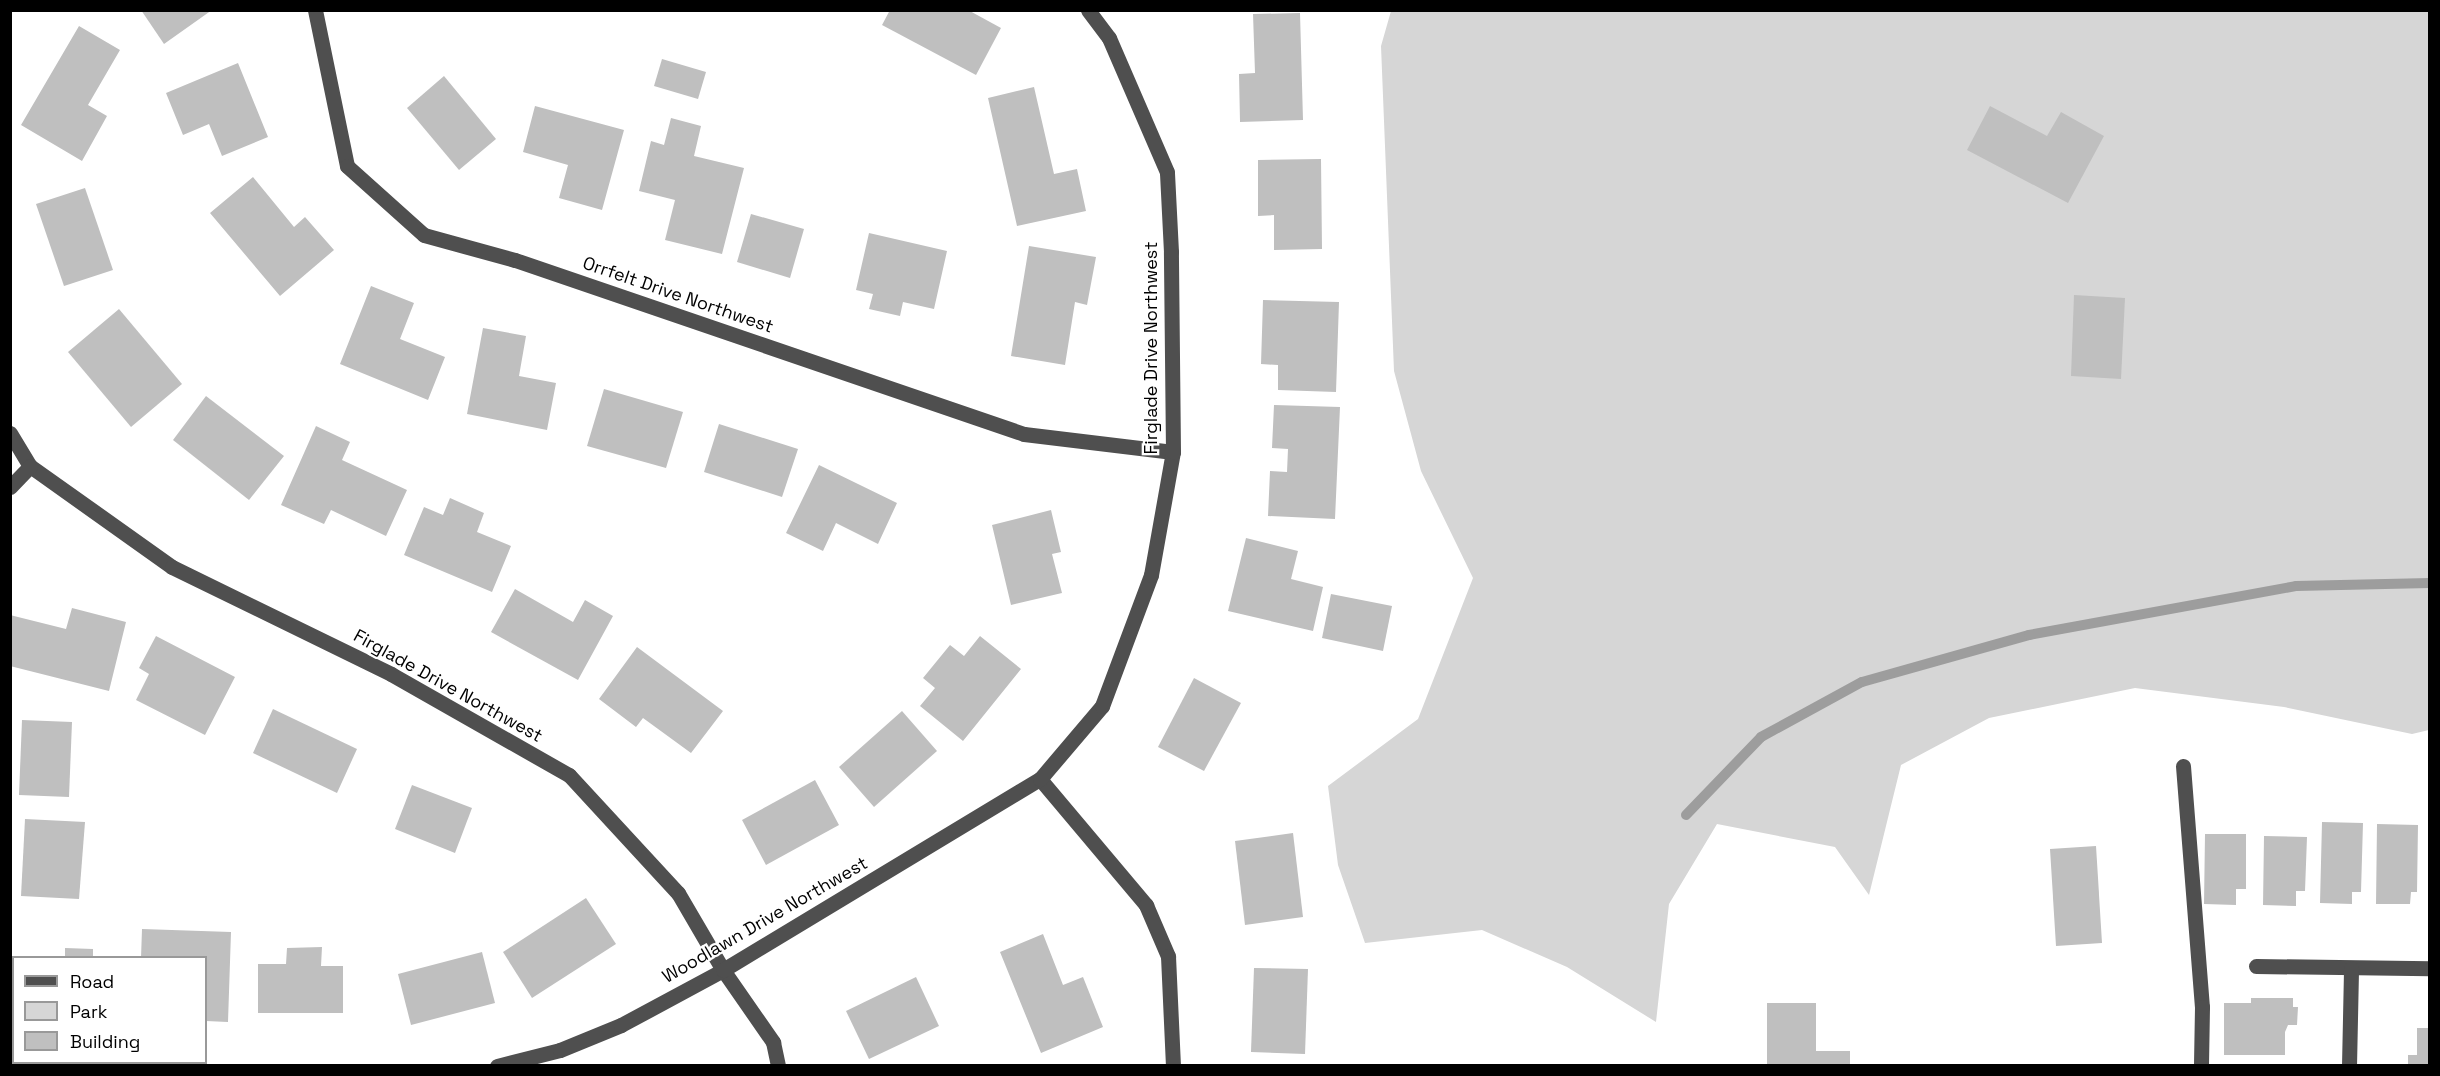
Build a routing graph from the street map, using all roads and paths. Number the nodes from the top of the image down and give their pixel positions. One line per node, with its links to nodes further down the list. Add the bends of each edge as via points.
1 (315, 10): 4 (street, Orrfelt Drive Northwest, via 347,166 424,235 515,260 1024,434)
2 (1088, 10): 4 (street, Firglade Drive Northwest, via 1108,38 1167,172)
3 (10, 433): 5 (street, Firglade Drive Northwest)
4 (1173, 452): 8 (street, Firglade Drive Northwest, via 1151,575 1102,706)
5 (30, 466): 6 (street); 12 (street, Firglade Drive Northwest, via 172,567 391,674 569,775 678,893)
6 (10, 487)
7 (2183, 766): 16 (street, via 2202,1007)
8 (1040, 779): 12 (street, Woodlawn Drive Northwest); 15 (street, via 1146,905 1168,956)
9 (2256, 966): 10 (street)
10 (2351, 968): 11 (street); 17 (street)
11 (2430, 968)
12 (723, 969): 13 (street, Woodlawn Drive Northwest, via 611,1029 560,1050); 14 (street, Firglade Drive Northwest, via 773,1042)
13 (497, 1065)
14 (778, 1065)
15 (1173, 1065)
16 (2201, 1065)
17 (2349, 1065)

